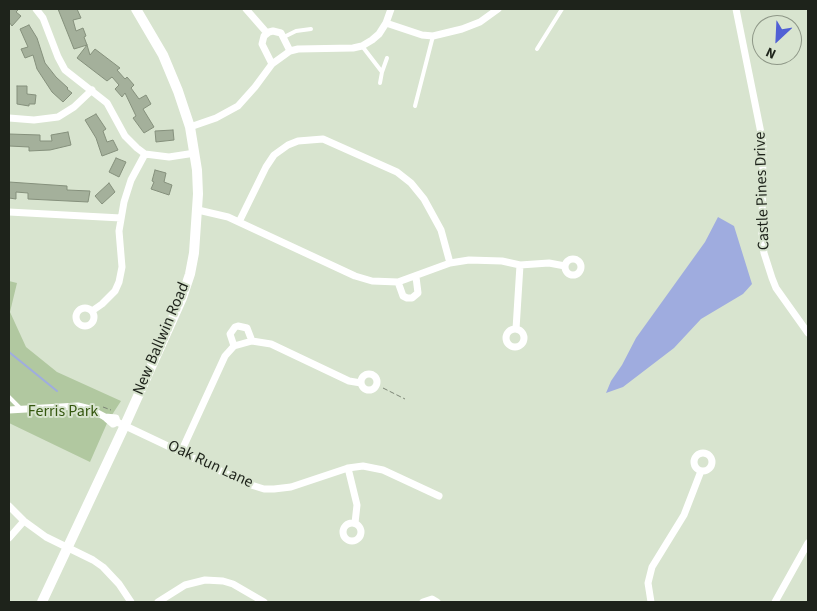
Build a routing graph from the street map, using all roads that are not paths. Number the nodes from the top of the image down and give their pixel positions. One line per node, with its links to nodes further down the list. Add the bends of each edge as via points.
1 (36, 9): 20 (street, via 43,18 61,64 70,75)
2 (136, 9): 23 (main road, New Ballwin Road, via 163,55)
3 (246, 9): 10 (street)
4 (391, 9): 8 (street)
5 (498, 9): 11 (street, via 480,22)
6 (562, 9): 14 (lane)
7 (736, 9): 37 (street, Castle Pines Drive, via 763,143 764,253 776,288)
8 (386, 23): 11 (street); 13 (street, via 380,34)
9 (311, 29): 12 (lane)
10 (267, 33): 12 (street, via 277,32); 17 (street, via 262,44)
11 (433, 36): 21 (lane)
12 (284, 37): 15 (street)
13 (362, 46): 15 (street); 18 (lane)
14 (537, 49)
15 (290, 51): 17 (street)
16 (387, 58): 18 (lane)
17 (272, 64): 23 (street, via 238,106)
18 (382, 72): 19 (lane)
19 (380, 83)
20 (92, 90): 22 (street, via 58,117 34,120); 24 (street, via 106,103 125,136)
21 (415, 106)
22 (9, 118)
23 (190, 127): 25 (main road, New Ballwin Road)
24 (145, 154): 25 (street, via 169,157); 28 (street, via 128,189)
25 (195, 154): 26 (main road, New Ballwin Road)
26 (198, 210): 29 (street); 44 (main road, New Ballwin Road, via 194,252 186,286)
27 (9, 212): 28 (street)
28 (121, 218): 35 (street, via 122,267 119,282 115,291)
29 (240, 222): 30 (street, via 274,155 298,140 324,139 397,172 411,183 424,198 441,230); 34 (street, via 355,276 372,281)
30 (450, 263): 31 (street, via 481,260); 33 (street)
31 (520, 265): 32 (street, via 549,263); 36 (street)
32 (565, 266)
33 (416, 277): 34 (street); 34 (street, via 418,293 412,298 403,296)
34 (398, 282)
35 (92, 310)
36 (516, 328)
37 (808, 333)
38 (249, 342): 39 (street); 39 (street, via 247,328 238,326 230,334); 40 (street, via 271,344 349,381)
39 (234, 346): 45 (street, via 224,356)
40 (361, 383)
41 (9, 397): 43 (lane)
42 (9, 410): 43 (street)
43 (22, 410): 44 (street, via 78,406 90,409 113,424)
44 (121, 424): 45 (street, Oak Run Lane); 54 (main road, New Ballwin Road)
45 (181, 452): 46 (street, Oak Run Lane, via 248,484 274,489)
46 (348, 468): 48 (street, Oak Run Lane, via 378,468); 51 (street, via 357,505)
47 (700, 471): 61 (street, via 684,515 652,567 648,583)
48 (439, 496)
49 (9, 506): 50 (street)
50 (24, 521): 52 (street); 54 (street, via 46,537)
51 (355, 523)
52 (9, 538)
53 (808, 543): 62 (street)
54 (68, 547): 55 (main road, New Ballwin Road); 56 (street, via 103,567)
55 (42, 602)
56 (131, 602)
57 (158, 602): 58 (street, via 185,585 215,580 233,584)
58 (264, 602)
59 (424, 602): 60 (street, via 432,599)
60 (437, 602)
61 (651, 602)
62 (775, 602)

